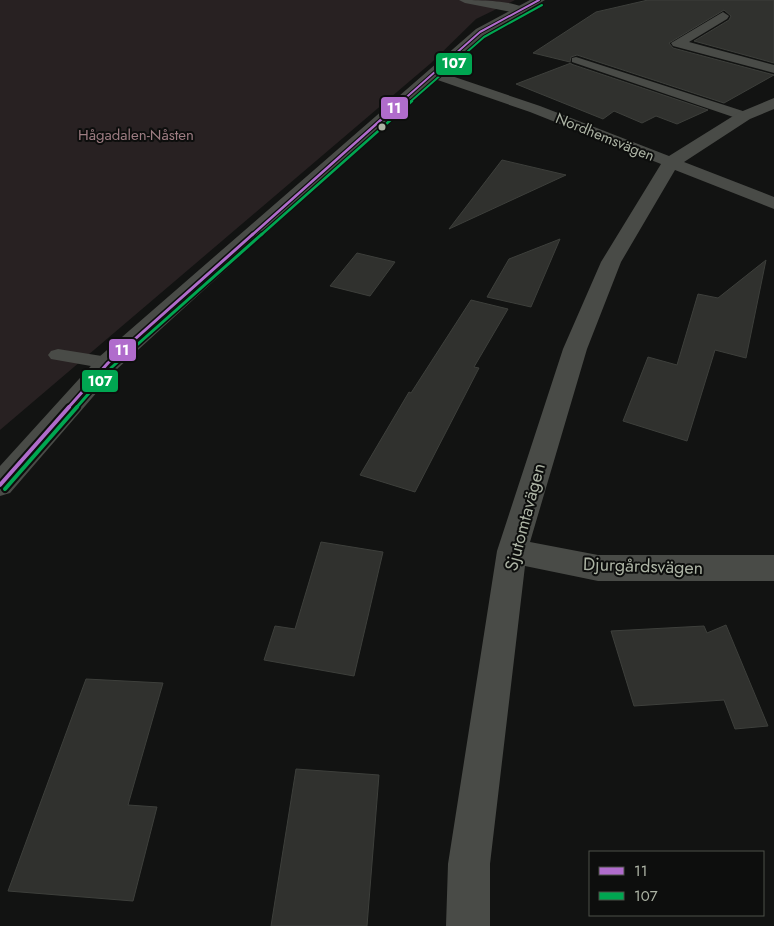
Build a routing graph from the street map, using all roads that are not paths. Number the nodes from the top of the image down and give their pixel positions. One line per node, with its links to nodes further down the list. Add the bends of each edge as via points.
1 (465, 0): 3 (street)
2 (539, 0): 3 (street)
3 (520, 10): 7 (street, via 480,32)
4 (724, 16): 6 (street, via 678,43)
5 (576, 60): 9 (lane)
6 (774, 69)
7 (434, 74): 10 (street, Nordhemsvägen, via 535,109); 13 (street)
8 (774, 103): 9 (street)
9 (744, 116): 10 (street)
10 (670, 163): 11 (street, Nordhemsvägen); 15 (street, Sjutomtavägen, via 611,262 575,349)
11 (774, 203)
12 (58, 356): 13 (lane)
13 (108, 363): 14 (street)
14 (0, 485)
15 (512, 551): 16 (street, Djurgårdsvägen, via 598,568); 17 (street, Sjutomtavägen, via 468,864)
16 (774, 568)
17 (468, 926)

